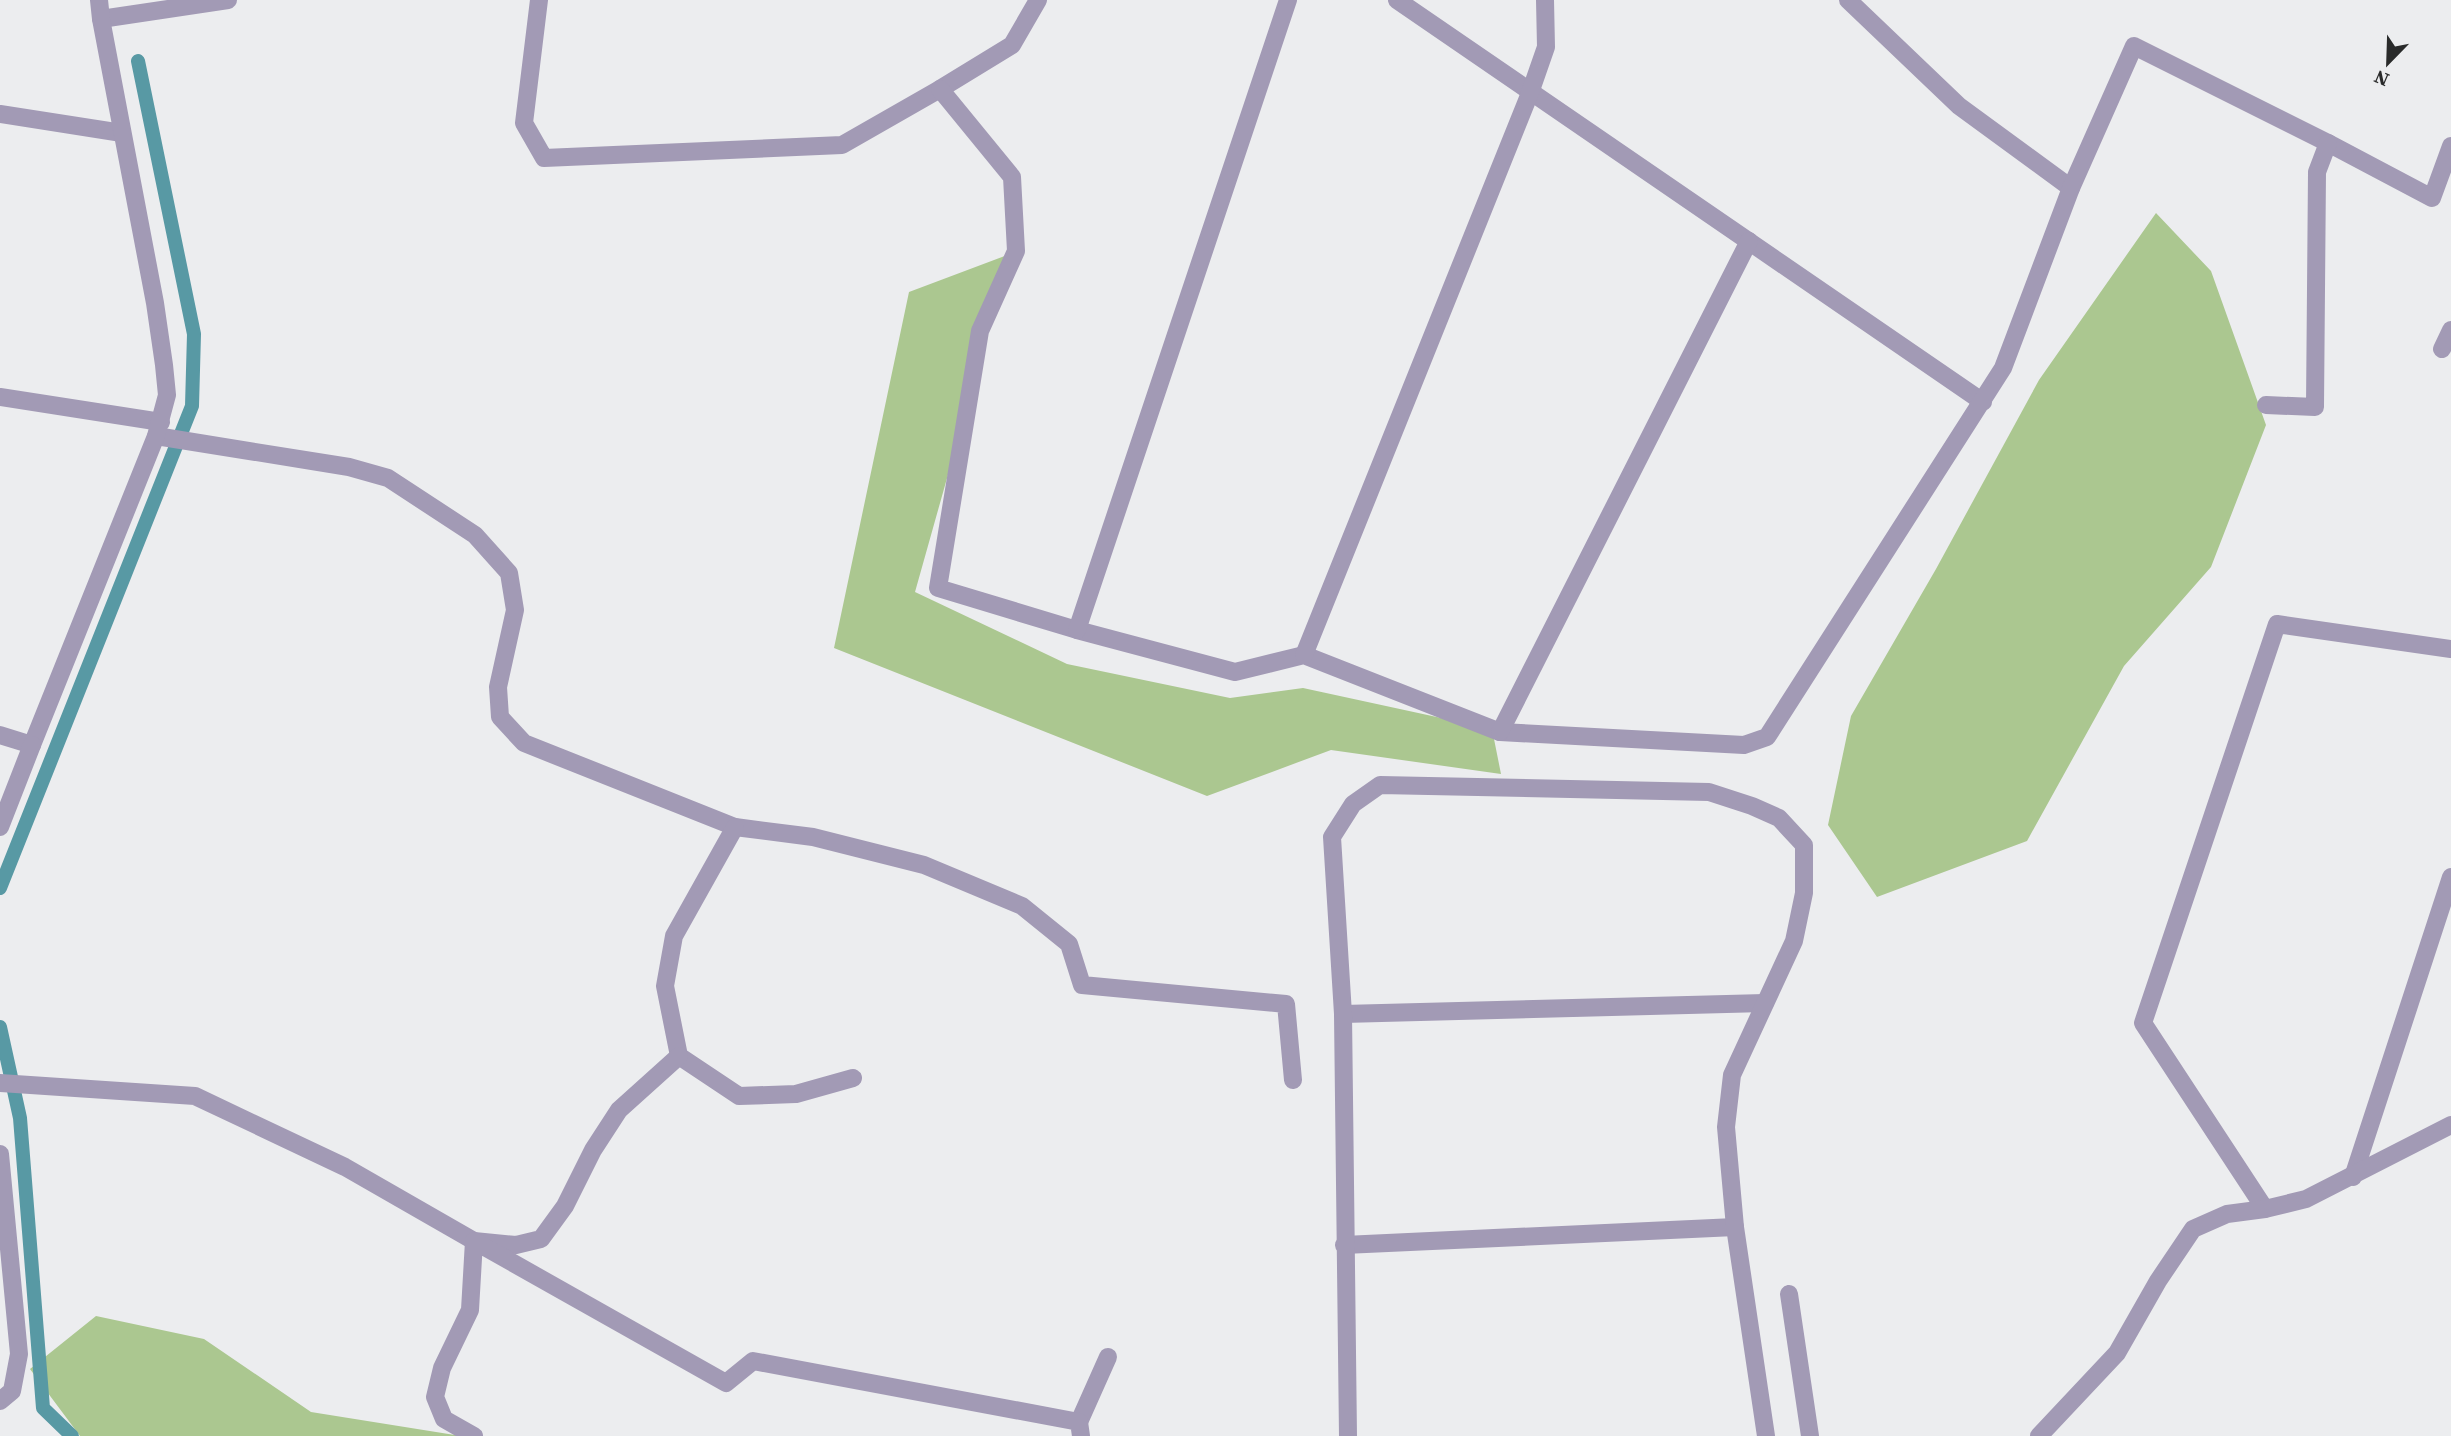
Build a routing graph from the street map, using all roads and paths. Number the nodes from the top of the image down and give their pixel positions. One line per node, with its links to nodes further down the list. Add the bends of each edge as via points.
1 (99, 0): 9 (street)
2 (228, 0): 9 (street)
3 (539, 0): 10 (street, via 524,123 544,158 842,145)
4 (1038, 0): 10 (street, via 1012,45)
5 (1288, 0): 24 (street)
6 (1397, 0): 11 (street)
7 (1545, 0): 11 (street, via 1545,47)
8 (1848, 0): 16 (street, via 1959,106)
9 (101, 19): 13 (street)
10 (940, 89): 24 (street, via 1013,177 1016,251 980,331 938,588)
11 (1530, 93): 17 (street); 26 (street)
12 (0, 114): 13 (street)
13 (122, 132): 23 (street, via 164,365 167,395)
14 (2328, 143): 15 (street, via 2432,198); 16 (street, via 2134,46); 22 (street, via 2317,172 2315,407)
15 (2451, 146)
16 (2071, 188): 21 (street, via 2003,368)
17 (1749, 241): 21 (street); 27 (street)
18 (2451, 330): 19 (street)
19 (2442, 349)
20 (0, 397): 23 (street)
21 (1983, 402): 27 (street, via 1767,737 1744,745)
22 (2266, 405)
23 (158, 429): 29 (street); 31 (street, via 388,478 475,535 509,573 515,610 498,687 500,717 524,743)
24 (1077, 630): 26 (street, via 1234,672)
25 (2451, 649): 42 (street, via 2277,624 2143,1023)
26 (1304, 655): 27 (street)
27 (1500, 732)
28 (0, 735): 29 (street)
29 (33, 745): 30 (street)
30 (0, 827)
31 (735, 827): 35 (street, via 674,936 665,986); 37 (street, via 813,837 924,865 1022,906 1069,944 1082,985 1286,1004)
32 (2451, 877): 41 (street)
33 (1765, 1003): 34 (street); 34 (street, via 1794,941 1804,893 1804,845 1779,818 1709,792 1380,785 1353,804 1332,836); 43 (street, via 1732,1075 1726,1127)
34 (1343, 1014): 45 (street)
35 (679, 1056): 36 (street, via 739,1096 796,1094); 44 (street, via 620,1110 541,1239 516,1245)
36 (853, 1078)
37 (1293, 1080)
38 (0, 1083): 44 (street, via 195,1096 345,1167)
39 (2451, 1125): 41 (street)
40 (0, 1154): 48 (street, via 19,1354 12,1391)
41 (2353, 1177): 42 (street, via 2306,1199)
42 (2265, 1209): 54 (street, via 2227,1214 2193,1230 2117,1353)
43 (1735, 1227): 45 (street); 52 (street)
44 (474, 1241): 49 (street, via 726,1383 753,1361); 50 (street, via 470,1310 442,1368 435,1397 444,1419)
45 (1344, 1245): 51 (street)
46 (1788, 1294): 53 (street)
47 (1108, 1357): 49 (street)
48 (0, 1401)
49 (1080, 1429)
50 (474, 1436)
51 (1348, 1436)
52 (1766, 1436)
53 (1810, 1436)
54 (2039, 1436)

